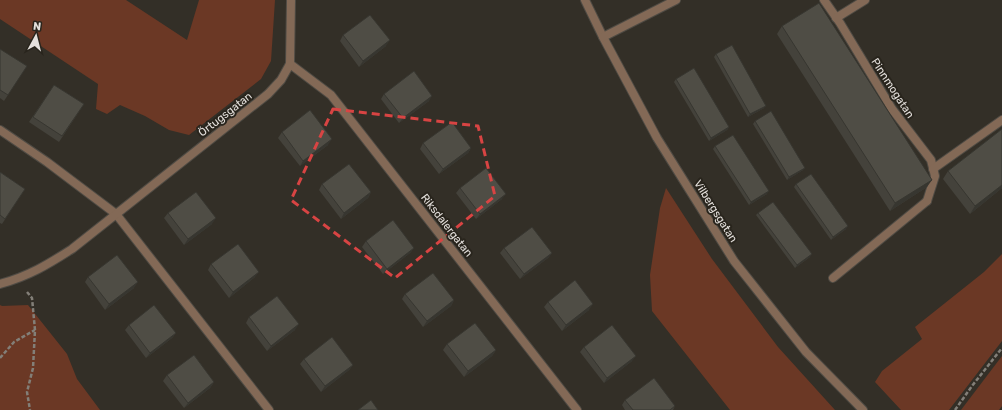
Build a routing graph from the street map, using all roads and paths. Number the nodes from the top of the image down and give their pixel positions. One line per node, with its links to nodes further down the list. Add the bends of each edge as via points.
1 (291, 0): 8 (street, Örtugsgatan)
2 (585, 0): 7 (street, Vilbergsgatan)
3 (676, 0): 7 (street)
4 (824, 0): 6 (street, Pinnmogatan)
5 (865, 0): 6 (street)
6 (836, 18): 11 (street, Pinnmogatan, via 892,109 931,160)
7 (603, 37): 22 (street, Vilbergsgatan, via 657,138 734,261 806,352)
8 (290, 64): 12 (street, Örtugsgatan, via 281,80 268,94); 21 (street, Riksdalergatan, via 331,95)
9 (1002, 120): 11 (street)
10 (0, 130): 12 (street)
11 (933, 169): 13 (street, via 935,176 927,202)
12 (116, 214): 14 (street, Örtugsgatan, via 72,249 38,270); 20 (street)
13 (833, 278)
14 (16, 279): 15 (street, Örtugsgatan); 16 (path, via 32,298)
15 (0, 284)
16 (36, 330): 18 (path, via 14,342); 19 (path, via 28,392)
17 (1002, 348): 23 (path)
18 (0, 358)
19 (30, 410)
20 (269, 410)
21 (577, 410)
22 (863, 410)
23 (955, 410)

